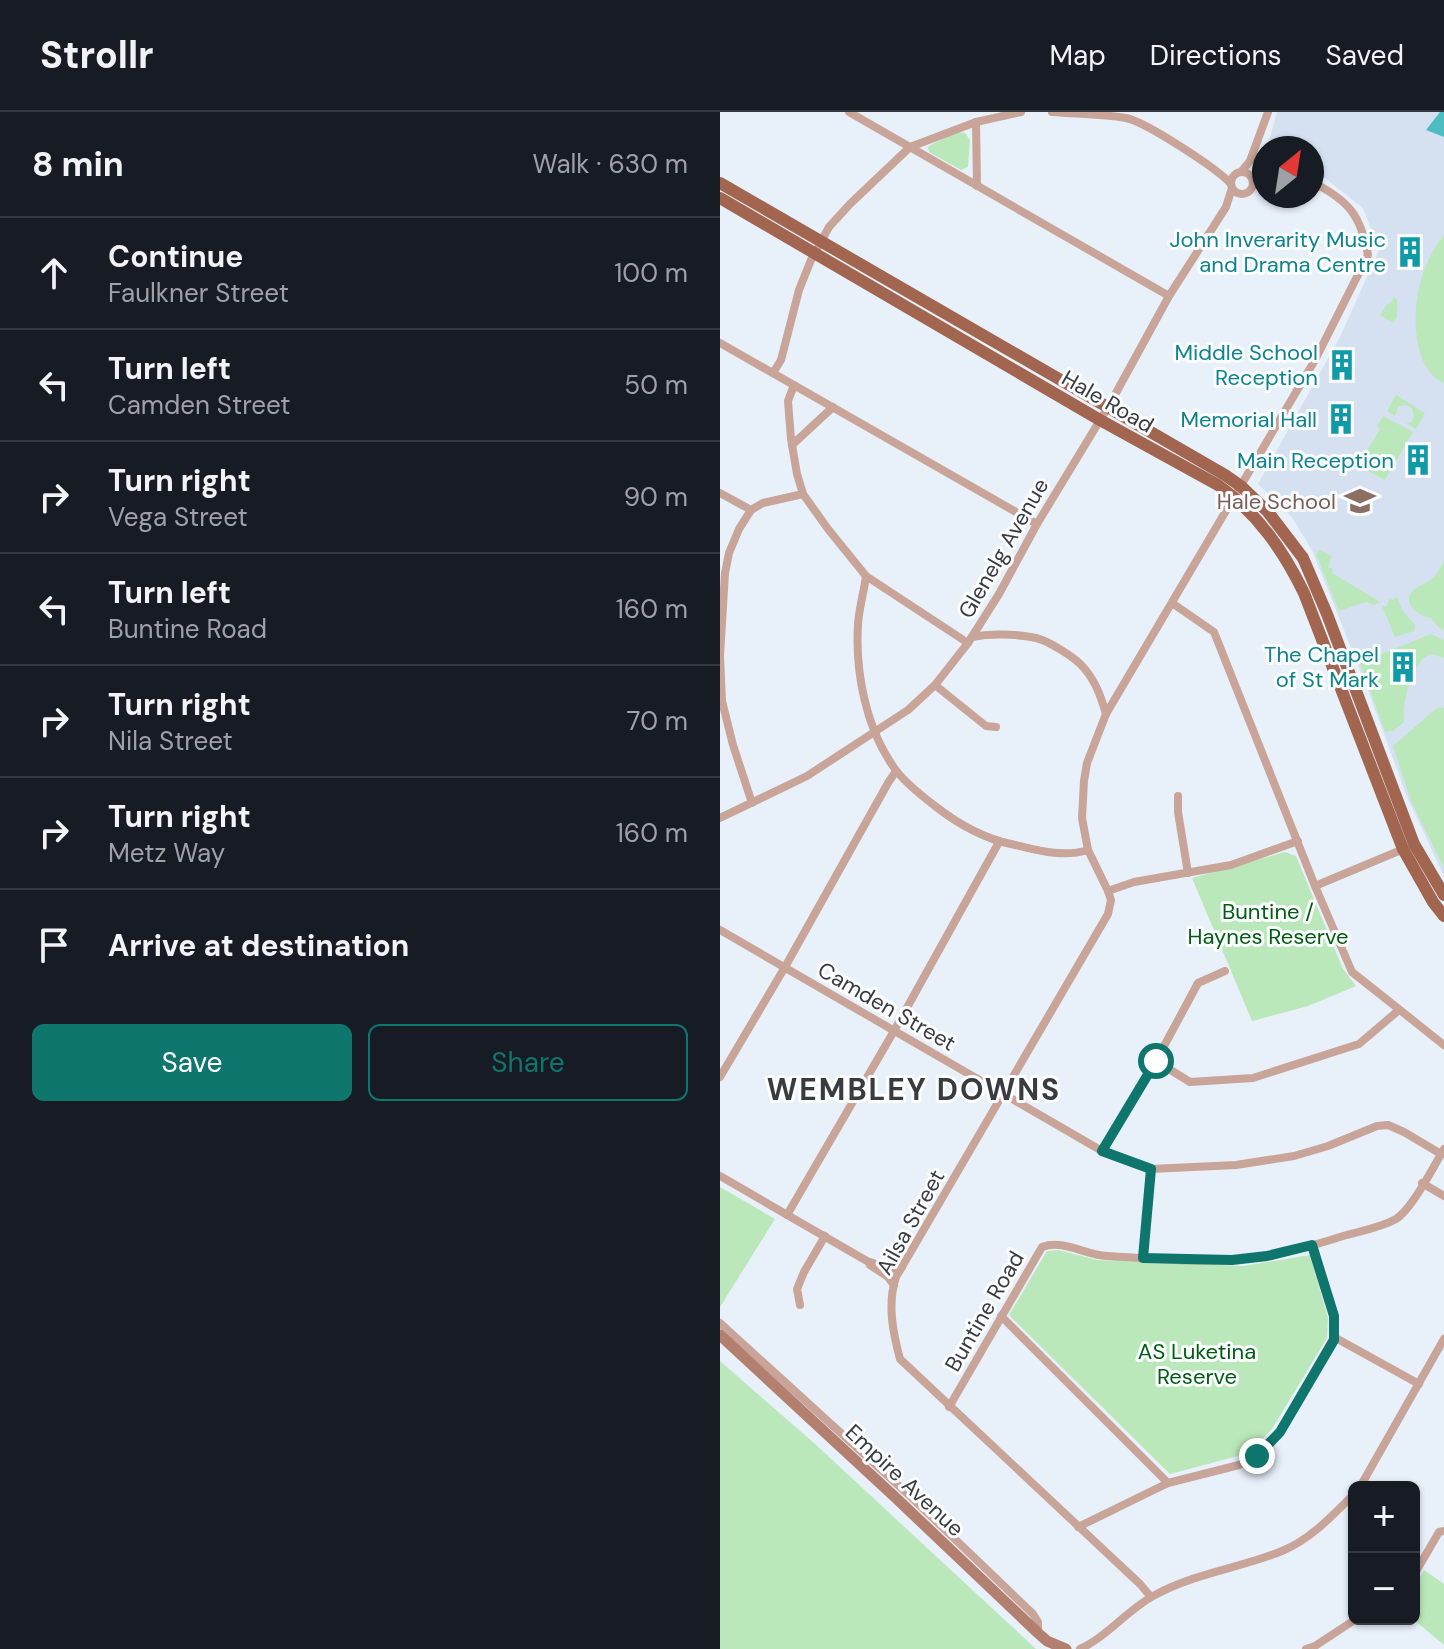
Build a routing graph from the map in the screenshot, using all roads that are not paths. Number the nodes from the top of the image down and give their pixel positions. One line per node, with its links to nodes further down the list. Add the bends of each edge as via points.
1 (849, 112): 6 (street)
2 (1021, 112): 5 (street)
3 (1052, 112): 9 (street, via 1130,119)
4 (1268, 112): 7 (street, Glenelg Avenue)
5 (976, 122): 6 (street); 11 (street)
6 (910, 147): 11 (street); 16 (street, via 850,204)
7 (1250, 161): 8 (street, Glenelg Avenue); 9 (street, Glenelg Avenue)
8 (1251, 177): 9 (street); 13 (street, Glenelg Avenue, via 1251,188)
9 (1235, 180): 13 (street, via 1235,192); 15 (street, Glenelg Avenue)
10 (720, 183): 16 (main road, Hale Road)
11 (977, 186): 17 (street)
12 (1324, 188): 25 (street, via 1348,205 1361,225 1368,255 1315,360)
13 (1242, 194): 15 (street, Glenelg Avenue)
14 (720, 198): 16 (main road, Hale Road)
15 (1226, 207): 17 (street, Glenelg Avenue)
16 (818, 247): 19 (street); 22 (main road, Hale Road); 23 (main road, Hale Road)
17 (1169, 296): 22 (street, Glenelg Avenue)
18 (720, 343): 19 (street)
19 (773, 373): 20 (street)
20 (794, 385): 21 (street); 24 (street, via 788,401)
21 (833, 407): 24 (street); 29 (street)
22 (1108, 407): 23 (street, Glenelg Avenue); 25 (main road, Hale Road)
23 (1100, 420): 25 (main road, Hale Road); 29 (street, Glenelg Avenue)
24 (792, 445): 27 (street)
25 (1238, 492): 31 (street); 45 (main road, Hale Road, via 1268,512 1303,558)
26 (720, 493): 28 (street)
27 (803, 494): 28 (street); 30 (street)
28 (751, 510): 32 (street, via 729,553)
29 (1037, 524): 33 (street, Glenelg Avenue)
30 (866, 576): 33 (street); 38 (street, via 858,666)
31 (1172, 603): 36 (street); 43 (street, via 1214,632)
32 (721, 624): 35 (street)
33 (970, 640): 34 (street, Glenelg Avenue); 36 (street, via 982,635 1038,638 1062,651 1083,666 1098,687)
34 (935, 685): 37 (street, via 986,726); 38 (street, Glenelg Avenue)
35 (721, 702): 41 (street)
36 (1106, 714): 46 (street, via 1084,781 1082,818)
37 (996, 727)
38 (876, 731): 39 (street); 41 (street, Glenelg Avenue, via 807,776)
39 (896, 771): 44 (street, via 955,821); 53 (street)
40 (1178, 796): 47 (street)
41 (752, 803): 42 (street, Glenelg Avenue)
42 (720, 818)
43 (1298, 841): 47 (street, via 1231,865); 48 (street)
44 (999, 842): 46 (street, via 1054,854); 56 (street)
45 (1408, 847): 48 (street); 50 (main road, Hale Road); 51 (main road, Hale Road)
46 (1088, 850): 49 (street)
47 (1188, 873): 49 (street)
48 (1315, 886): 55 (street, via 1352,972)
49 (1108, 891): 60 (street, Ailsa Street, via 1108,914)
50 (1444, 895)
51 (1444, 916)
52 (720, 930): 53 (street, Camden Street)
53 (785, 967): 56 (street, Camden Street); 59 (street)
54 (1225, 971): 58 (street, via 1198,983)
55 (1399, 1010): 57 (street); 58 (street, via 1359,1044 1253,1078 1190,1082)
56 (894, 1031): 60 (street, Camden Street); 67 (street)
57 (1444, 1045)
58 (1156, 1061): 61 (street)
59 (720, 1077)
60 (1002, 1093): 61 (street, Camden Street); 72 (street, Ailsa Street)
61 (1102, 1151): 63 (street, Camden Street)
62 (1442, 1151): 63 (street, Camden Street, via 1388,1125 1294,1156); 65 (street, Buntine Road)
63 (1151, 1169): 70 (street)
64 (720, 1176): 67 (street)
65 (1422, 1183): 66 (street); 69 (street, Buntine Road, via 1397,1218)
66 (1444, 1196)
67 (787, 1215): 68 (street)
68 (825, 1236): 71 (street); 74 (street, via 797,1289)
69 (1312, 1245): 70 (street, Buntine Road, via 1232,1260); 78 (street, via 1334,1316)
70 (1143, 1258): 75 (street, Buntine Road, via 1100,1256 1052,1243 1042,1247)
71 (867, 1261): 72 (street); 73 (street)
72 (902, 1267): 73 (street, Ailsa Street)
73 (894, 1285): 82 (street, Ailsa Street, via 893,1335 900,1359)
74 (800, 1305)
75 (1001, 1316): 82 (street, Buntine Road); 84 (street)
76 (720, 1323): 85 (street)
77 (720, 1335): 85 (main road, Empire Avenue)
78 (1334, 1337): 81 (street); 84 (street, via 1280,1432 1257,1456)
79 (1444, 1339): 81 (street)
80 (720, 1344): 85 (main road, Empire Avenue)
81 (1419, 1384): 83 (street)
82 (949, 1407): 87 (street, Ailsa Street)
83 (1363, 1481)
84 (1168, 1483): 87 (street)
85 (897, 1497): 93 (main road, Empire Avenue); 94 (main road, Empire Avenue, via 1038,1633)
86 (1348, 1500): 90 (street, via 1286,1550)
87 (1078, 1527): 90 (street, Ailsa Street)
88 (1444, 1531): 89 (street)
89 (1420, 1565)
90 (1151, 1597): 92 (street)
91 (1348, 1624): 97 (street)
92 (1096, 1640): 95 (street); 96 (street)
93 (1048, 1649)
94 (1066, 1649)
95 (1080, 1649)
96 (1090, 1649)
97 (1306, 1649)

